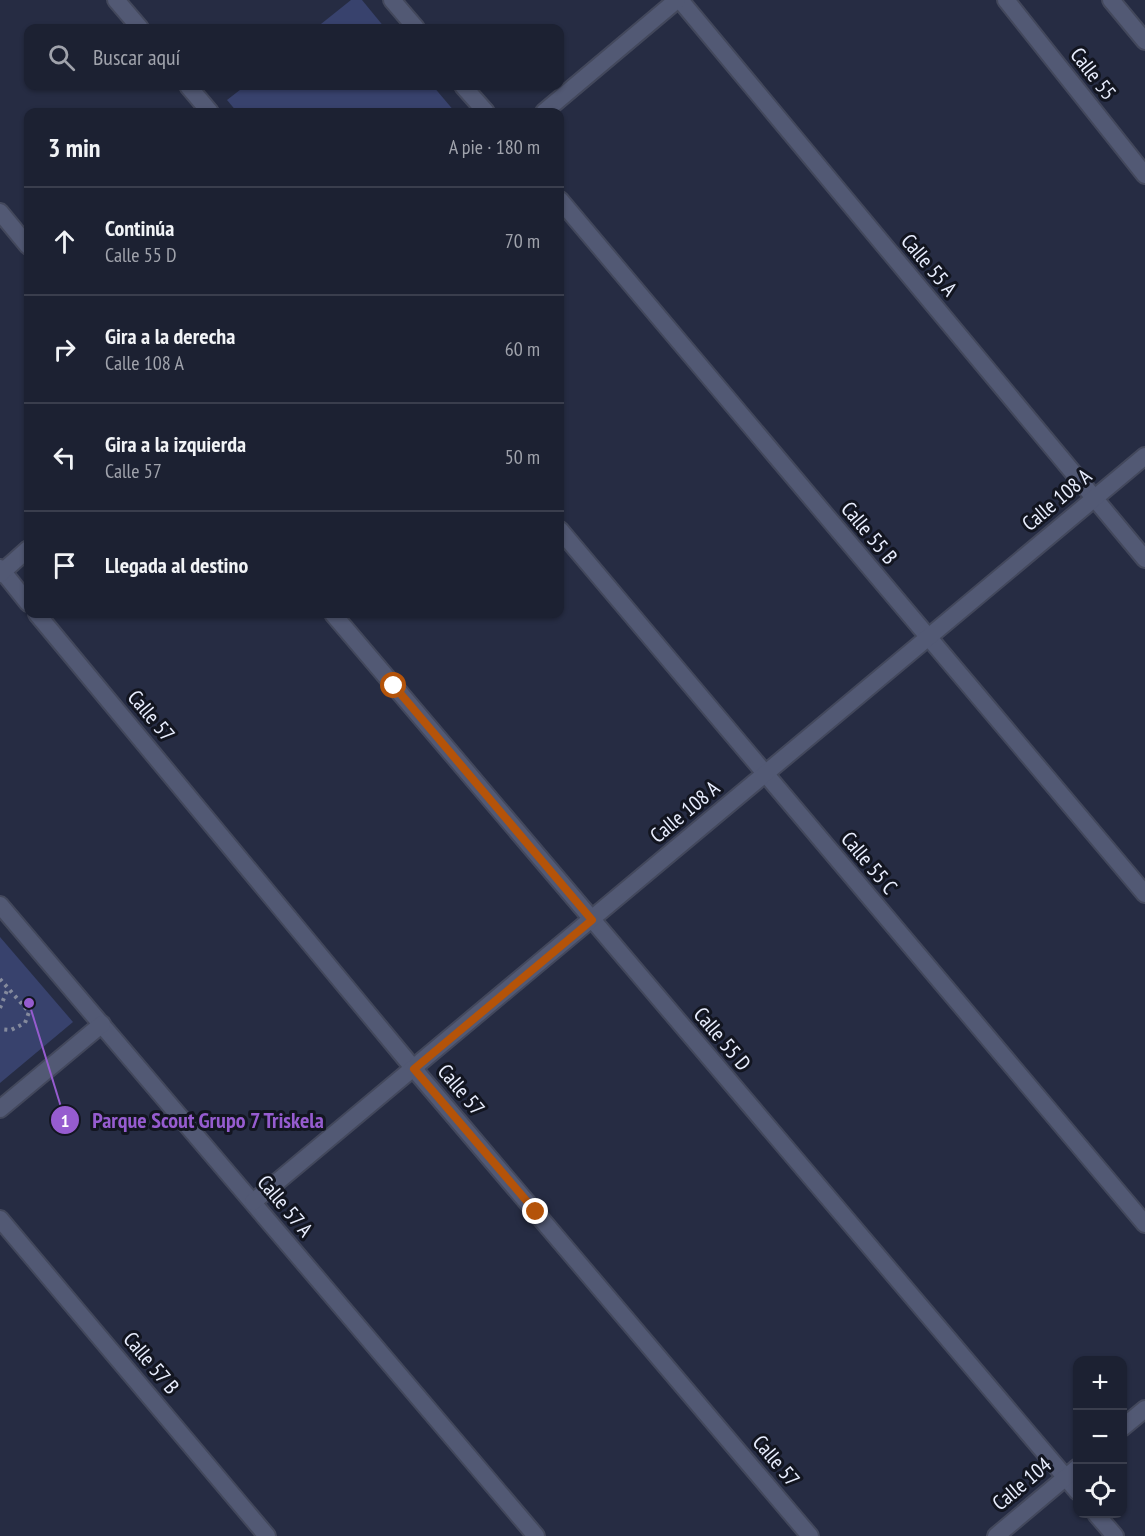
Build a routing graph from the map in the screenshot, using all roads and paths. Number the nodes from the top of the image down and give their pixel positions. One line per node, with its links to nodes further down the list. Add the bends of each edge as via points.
1 (116, 0): 6 (street)
2 (392, 0): 7 (street)
3 (679, 0): 13 (street); 19 (street, Calle 55 A)
4 (1006, 0): 14 (street, Calle 55)
5 (1111, 0): 8 (street)
6 (137, 24)
7 (413, 24)
8 (1145, 41)
9 (191, 90): 11 (street)
10 (467, 90): 12 (street)
11 (207, 108)
12 (482, 108)
13 (549, 108)
14 (1145, 175)
15 (564, 205): 27 (street, Calle 55 B)
16 (0, 212): 17 (street)
17 (24, 241)
18 (1145, 456): 19 (street, Calle 108 A)
19 (1094, 499): 22 (street, Calle 55 A); 27 (street, Calle 108 A)
20 (564, 535): 28 (street, Calle 55 C)
21 (24, 552): 23 (street)
22 (1145, 559)
23 (1, 571): 24 (street)
24 (24, 598)
25 (41, 618): 37 (street, Calle 57)
26 (336, 618): 31 (street, Calle 55 D)
27 (928, 638): 28 (street, Calle 108 A); 29 (street, Calle 55 B)
28 (765, 775): 31 (street, Calle 108 A); 41 (street, Calle 55 C)
29 (1145, 894)
30 (0, 905): 35 (street, Calle 57 A)
31 (592, 920): 37 (street, Calle 108 A); 44 (street, Calle 55 D)
32 (0, 979): 33 (path)
33 (8, 988): 34 (path); 36 (path, via 29,1012 25,1023 11,1030)
34 (0, 1008)
35 (102, 1024): 38 (street); 39 (street, Calle 57 A)
36 (0, 1029)
37 (414, 1069): 39 (street, Calle 108 A); 48 (street, Calle 57)
38 (0, 1109)
39 (253, 1202): 47 (street, Calle 57 A)
40 (0, 1219): 46 (street, Calle 57 B)
41 (1145, 1224)
42 (1145, 1409): 43 (street)
43 (1127, 1424)
44 (1071, 1472): 49 (street, Calle 104)
45 (1099, 1518): 50 (street)
46 (267, 1536)
47 (536, 1536)
48 (810, 1536)
49 (996, 1536)
50 (1115, 1536)

